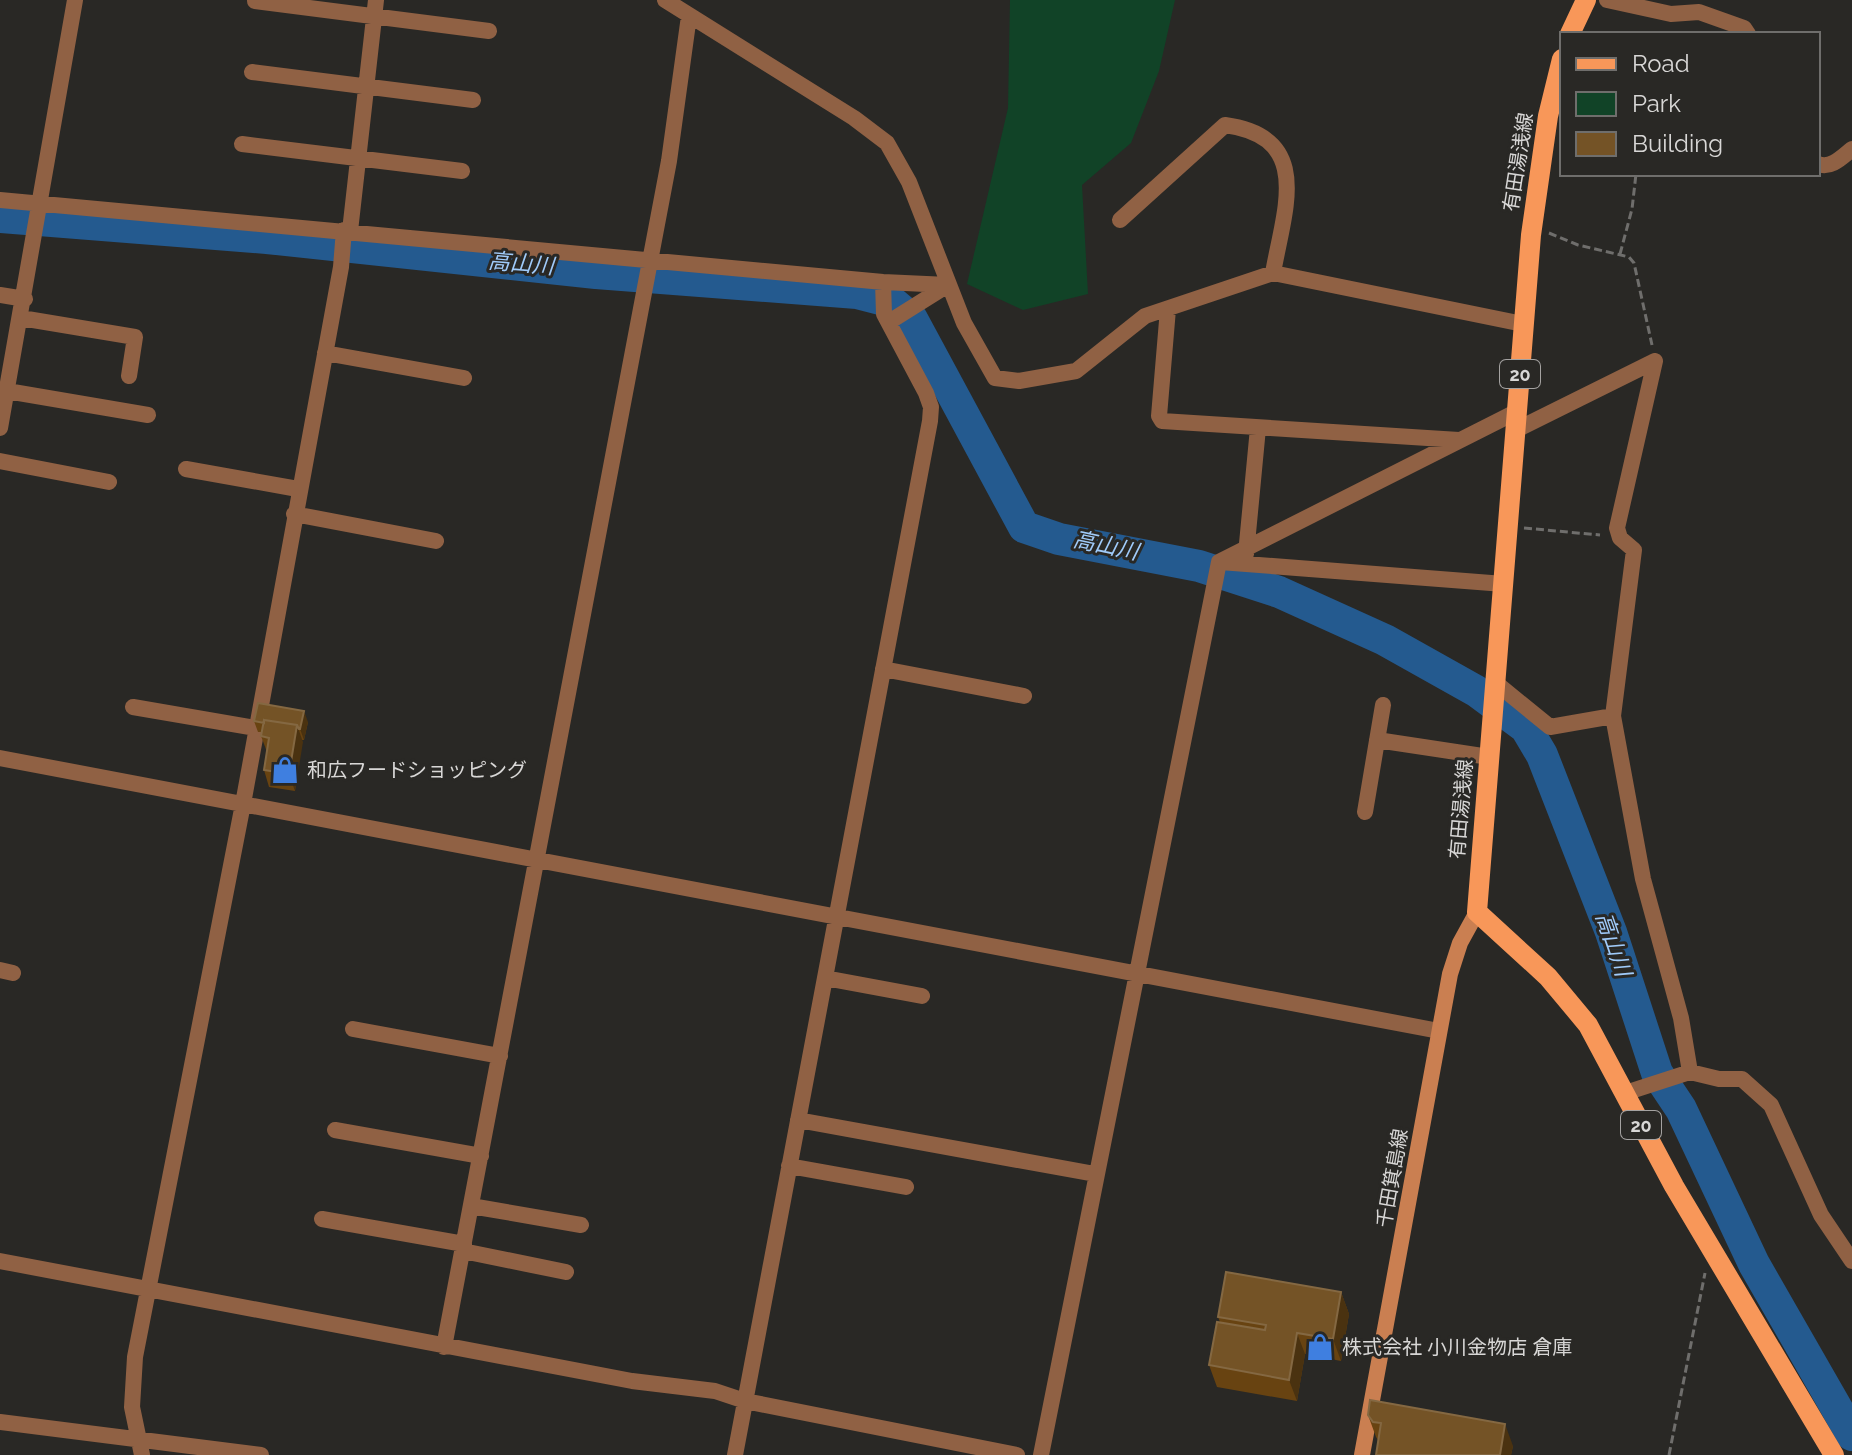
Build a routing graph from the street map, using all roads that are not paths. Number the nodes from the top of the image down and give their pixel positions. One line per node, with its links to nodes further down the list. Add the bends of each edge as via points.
1 (75, 0): 21 (street)
2 (665, 0): 7 (street)
3 (1586, 0): 9 (main road)
4 (1607, 0): 10 (street, via 1671,14 1699,12)
5 (255, 1): 6 (street)
6 (375, 8): 8 (street); 13 (street)
7 (689, 16): 24 (street); 27 (street, via 887,143 909,182)
8 (489, 31)
9 (1571, 32)
10 (1747, 32)
11 (1560, 67): 33 (main road, 有田湯浅線 / 20, via 1532,226)
12 (252, 72): 13 (street)
13 (366, 87): 14 (street); 17 (street)
14 (473, 100)
15 (242, 144): 17 (street)
16 (1852, 149): 18 (street, via 1836,163)
17 (357, 159): 19 (street); 23 (street)
18 (1820, 165)
19 (462, 171)
20 (0, 200): 21 (street)
21 (42, 204): 23 (street); 29 (street)
22 (1120, 220): 25 (street, via 1225,125 1246,127 1277,146 1286,168)
23 (347, 230): 24 (street); 34 (street)
24 (651, 260): 26 (street); 63 (street)
25 (1273, 273): 30 (street); 33 (street)
26 (883, 282): 27 (street); 32 (street, via 882,308)
27 (948, 285): 30 (street, via 989,372 1005,381 1076,371 1145,316); 32 (street)
28 (0, 295): 29 (street)
29 (25, 299): 31 (street)
30 (1168, 309): 41 (street, via 1162,421)
31 (21, 318): 35 (street, via 135,337); 37 (street)
32 (889, 322): 51 (street, via 931,407)
33 (1523, 324): 39 (main road, 有田湯浅線 / 20)
34 (325, 353): 36 (street); 46 (street)
35 (129, 376)
36 (464, 378)
37 (7, 391): 38 (street); 40 (street)
38 (148, 415)
39 (1517, 420): 42 (street); 50 (main road, 有田湯浅線 / 20); 56 (street, via 1655,361 1617,528 1634,550)
40 (0, 428)
41 (1258, 428): 42 (street); 49 (street)
42 (1461, 440): 49 (street)
43 (0, 461): 45 (street)
44 (186, 469): 46 (street)
45 (109, 482)
46 (298, 489): 47 (street)
47 (294, 514): 48 (street); 57 (street)
48 (436, 541)
49 (1246, 556): 50 (street); 66 (street, via 1219,562)
50 (1504, 584): 52 (main road, 有田湯浅線 / 20)
51 (883, 669): 53 (street); 65 (street)
52 (1495, 687): 56 (street, via 1550,727); 59 (main road, 有田湯浅線 / 20)
53 (1024, 696)
54 (1383, 705): 58 (street)
55 (133, 707): 57 (street)
56 (1613, 716): 72 (street, via 1643,879 1681,1018)
57 (256, 728): 61 (street)
58 (1377, 740): 59 (street); 62 (street)
59 (1489, 757): 64 (main road, 有田湯浅線 / 20)
60 (0, 758): 61 (street)
61 (243, 804): 63 (street); 87 (street)
62 (1365, 812)
63 (538, 860): 65 (street); 71 (street)
64 (1477, 912): 70 (main road, 千田箕島線, via 1455,956); 73 (main road, 20, via 1576,1009)
65 (837, 915): 66 (street); 67 (street)
66 (1134, 972): 70 (street); 78 (street)
67 (825, 978): 68 (street); 74 (street)
68 (922, 996)
69 (353, 1029): 71 (street)
70 (1439, 1031): 96 (main road, 千田箕島線)
71 (500, 1056): 76 (street)
72 (1683, 1074): 73 (street); 85 (street, via 1742,1079 1771,1105 1821,1215)
73 (1625, 1093): 97 (main road, 20, via 1674,1186)
74 (798, 1120): 77 (street); 78 (street)
75 (335, 1130): 76 (street)
76 (481, 1156): 80 (street)
77 (789, 1166): 79 (street); 89 (street)
78 (1095, 1174): 95 (street)
79 (906, 1187)
80 (471, 1206): 82 (street); 83 (street)
81 (322, 1219): 83 (street)
82 (581, 1225)
83 (463, 1247): 86 (street); 88 (street)
84 (0, 1261): 87 (street)
85 (1852, 1261)
86 (566, 1272)
87 (152, 1288): 88 (street); 91 (street, via 132,1377)
88 (444, 1347): 89 (street, via 715,1391)
89 (745, 1401): 93 (street); 94 (street)
90 (0, 1422): 91 (street)
91 (141, 1448): 92 (street)
92 (261, 1455)
93 (735, 1455)
94 (1017, 1455)
95 (1041, 1455)
96 (1362, 1455)
97 (1834, 1455)

